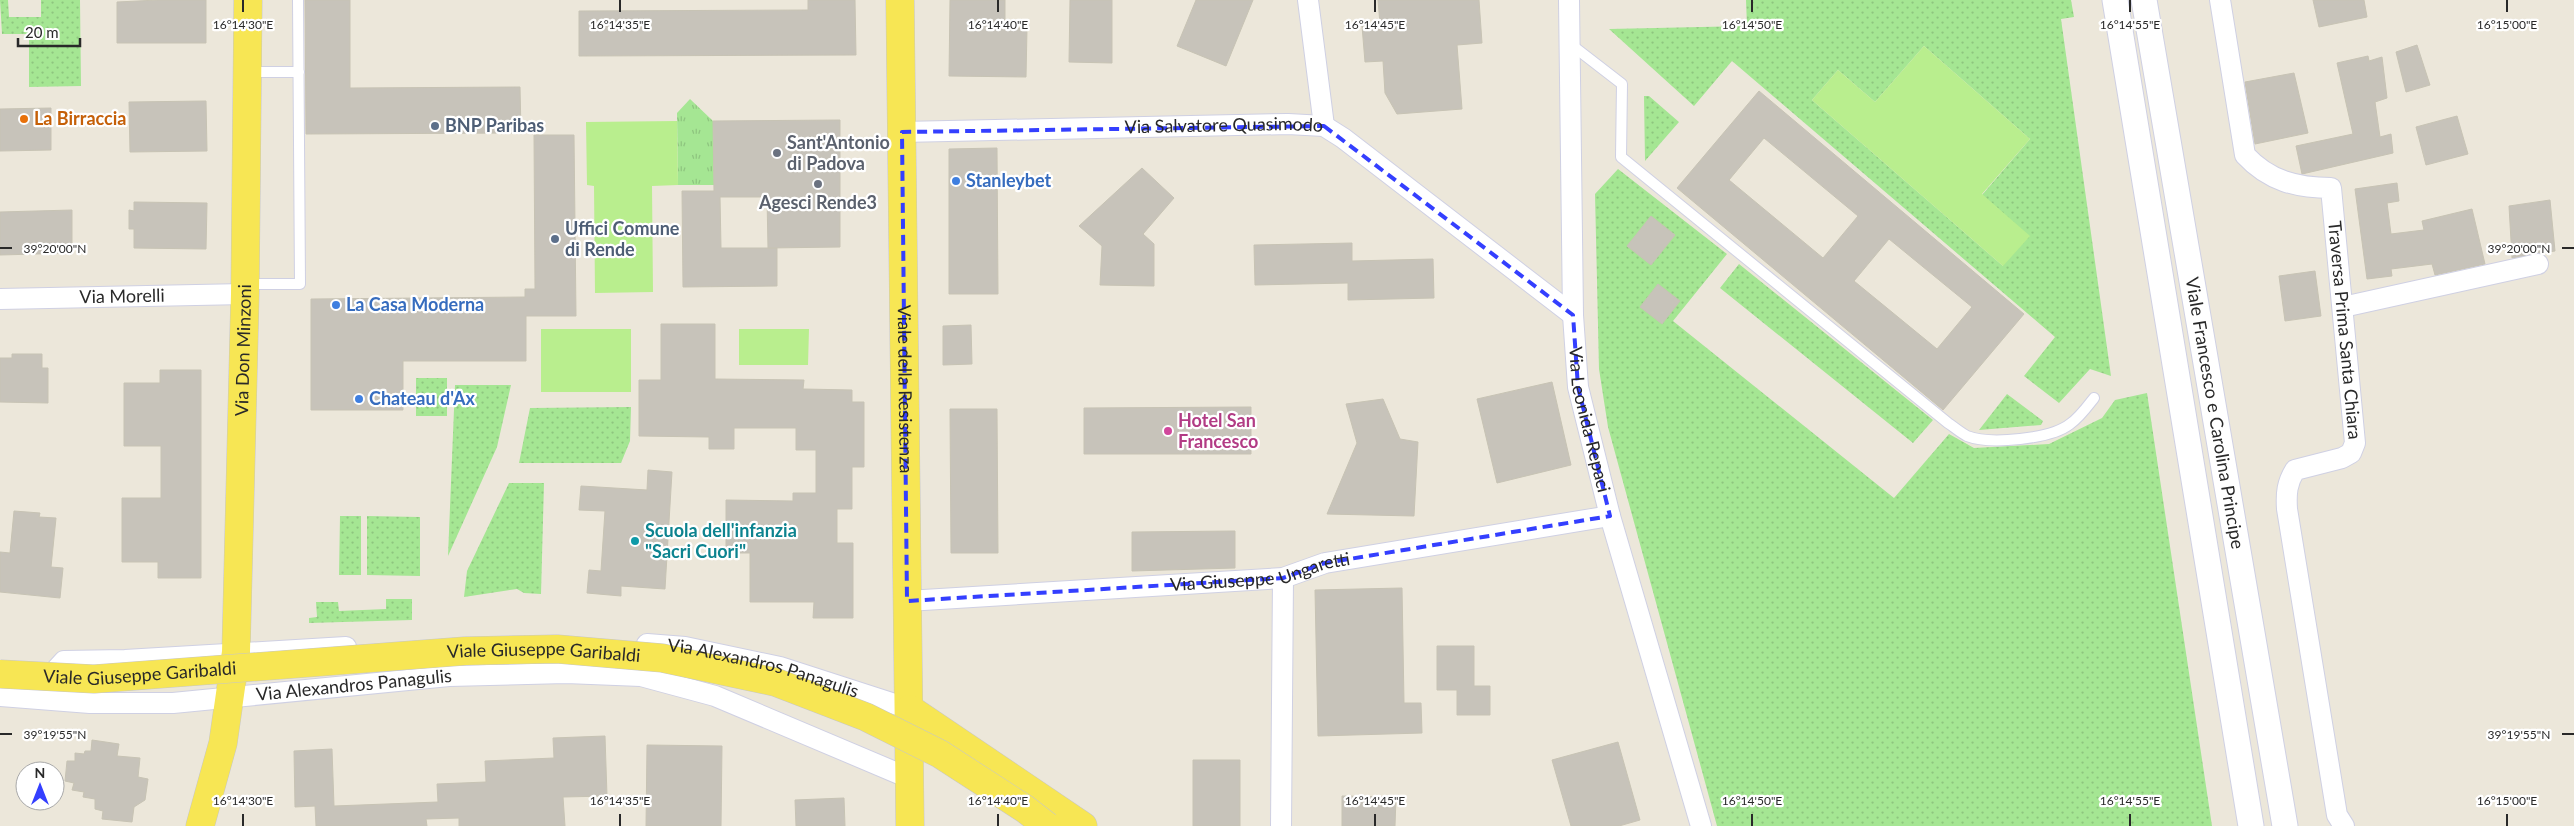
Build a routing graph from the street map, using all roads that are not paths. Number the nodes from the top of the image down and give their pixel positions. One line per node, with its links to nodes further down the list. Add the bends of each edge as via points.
1 (248, 0): 10 (main road, Via Don Minzoni)
2 (298, 0): 11 (lane)
3 (900, 0): 13 (main road, Viale della Resistenza)
4 (1308, 0): 12 (street)
5 (1569, 0): 9 (street, Via Leonida Repaci)
6 (2115, 0): 36 (street, Viale Francesco e Carolina Principe)
7 (2144, 0): 37 (street, Viale Francesco e Carolina Principe)
8 (2220, 0): 17 (street, Traversa Prima Santa Chiara, via 2244,155 2276,179 2296,186 2332,188)
9 (1569, 43): 18 (street, Via Leonida Repaci); 19 (lane, via 1622,84 1621,158 1967,436 2010,439 2058,431 2071,424)
10 (247, 72): 11 (lane); 15 (main road, Via Don Minzoni)
11 (299, 72): 15 (lane, via 300,284)
12 (1324, 126): 13 (street, Via Salvatore Quasimodo, via 1279,124); 18 (street, Via Salvatore Quasimodo)
13 (902, 132): 22 (main road, Viale della Resistenza)
14 (2538, 264): 17 (street)
15 (245, 289): 16 (street, Via Morelli); 23 (main road, Via Don Minzoni)
16 (0, 299)
17 (2343, 307): 38 (street, Traversa Prima Santa Chiara, via 2355,443 2351,453 2342,458 2295,470 2286,491 2337,815)
18 (1573, 315): 20 (street, Via Leonida Repaci, via 1578,387)
19 (2094, 398)
20 (1610, 516): 21 (street, Via Giuseppe Ungaretti, via 1325,563); 35 (street, Via Leonida Repaci)
21 (1283, 578): 22 (street, Via Giuseppe Ungaretti); 34 (street)
22 (907, 601): 28 (main road, Viale della Resistenza)
23 (236, 652): 26 (street, Via Alexandros Panagulis, via 64,661); 27 (main road, Via Don Minzoni); 28 (street, Via Alexandros Panagulis, via 566,637 667,646 780,667)
24 (0, 674): 32 (main road, Viale Giuseppe Garibaldi, bridge, via 94,679 465,651 558,649 662,658 775,682 866,717 940,754)
25 (0, 696): 26 (street, Via Alexandros Panagulis)
26 (30, 698): 27 (street, Via Alexandros Panagulis, via 90,703)
27 (230, 699): 29 (street, Via Alexandros Panagulis, via 449,676 566,673 641,676 715,696); 30 (main road, Via Don Minzoni, via 223,743)
28 (910, 709): 29 (main road, Viale della Resistenza); 33 (main road)
29 (909, 778): 31 (main road, Viale della Resistenza)
30 (200, 826)
31 (910, 826)
32 (1047, 826)
33 (1083, 826)
34 (1282, 826)
35 (1702, 826)
36 (2251, 826)
37 (2285, 826)
38 (2344, 826)

